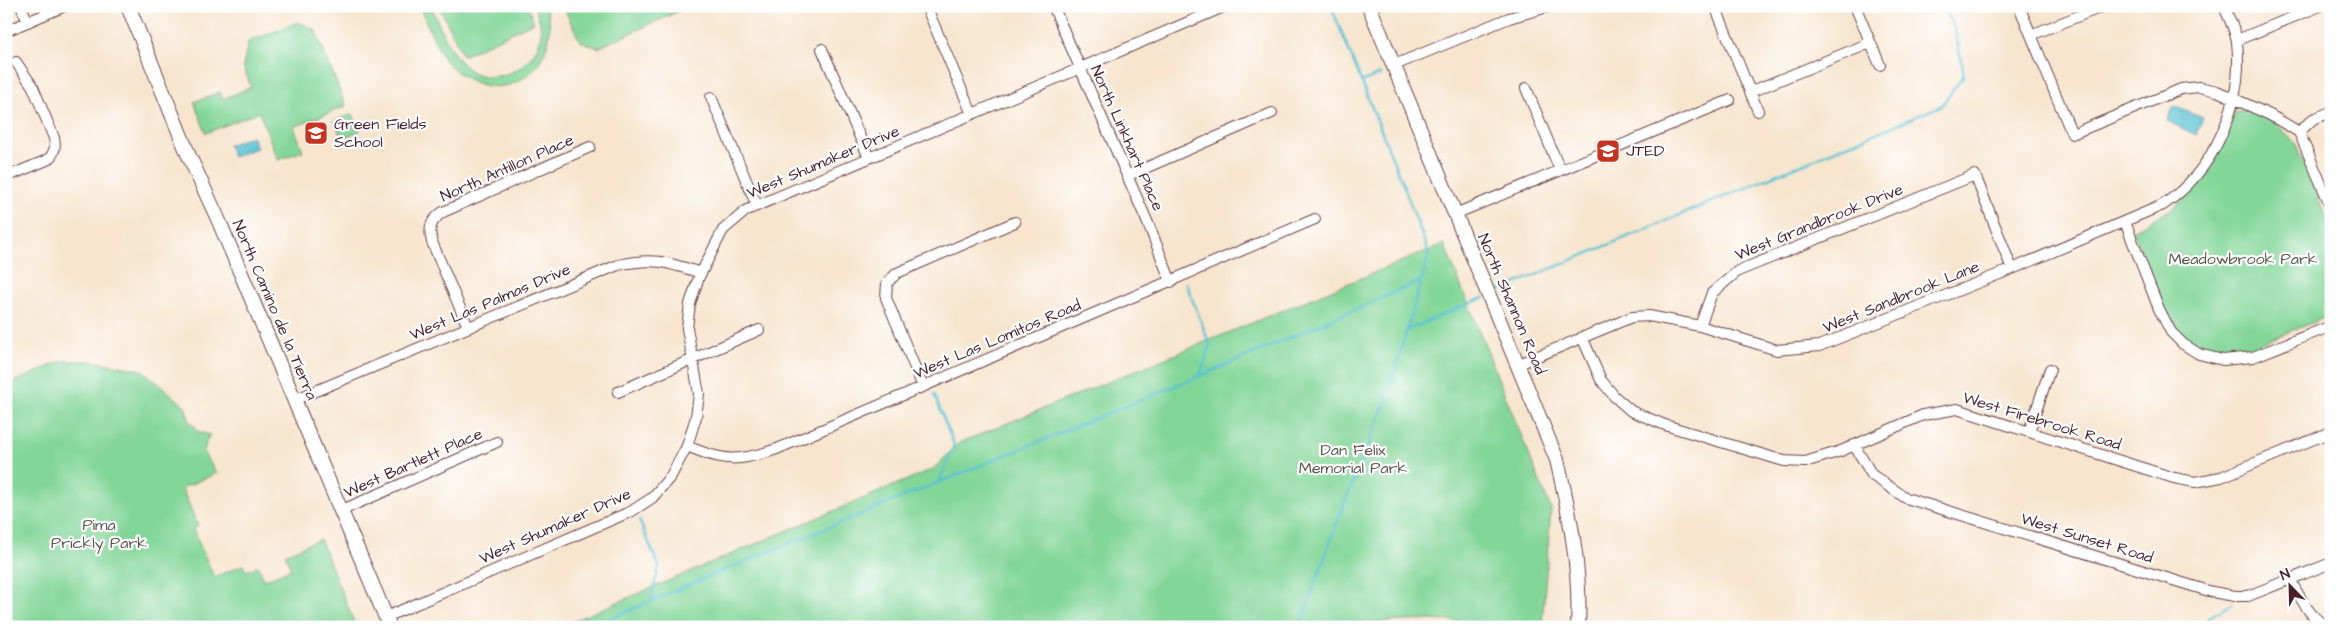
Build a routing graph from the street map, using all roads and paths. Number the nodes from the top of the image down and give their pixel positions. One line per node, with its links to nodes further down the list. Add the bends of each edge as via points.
1 (21, 6): 15 (street)
2 (65, 6): 15 (street)
3 (128, 6): 59 (street, North Camino de la Tierra)
4 (926, 6): 33 (street)
5 (1053, 6): 24 (street, North Linkhart Place)
6 (1226, 6): 24 (street, West Shumaker Drive)
7 (1369, 6): 23 (street, North Shannon Road)
8 (1551, 6): 23 (street, via 1509,18)
9 (1715, 6): 26 (street)
10 (1855, 6): 19 (street)
11 (2019, 6): 17 (street)
12 (2104, 6): 17 (street)
13 (2224, 6): 18 (street, West Sandbrook Lane)
14 (2320, 6): 18 (street)
15 (28, 22): 16 (street)
16 (6, 31)
17 (2031, 35): 28 (street, via 2072,134 2181,89 2199,87)
18 (2237, 40): 28 (street, West Sandbrook Lane, via 2238,77)
19 (1870, 43): 22 (street); 26 (street)
20 (822, 49): 36 (street)
21 (16, 62): 39 (street, via 34,87 58,152 43,162)
22 (1880, 65)
23 (1392, 66): 42 (street, North Shannon Road)
24 (1080, 69): 33 (street, West Shumaker Drive); 38 (street, North Linkhart Place)
25 (1526, 88): 37 (street)
26 (1750, 92): 30 (street)
27 (711, 97): 40 (street)
28 (2234, 98): 34 (street); 45 (street, West Sandbrook Lane, via 2216,145 2201,171 2181,193)
29 (1730, 100): 37 (street)
30 (1758, 111)
31 (2331, 112): 34 (street, via 2313,119)
32 (1272, 113): 38 (street)
33 (972, 114): 36 (street, West Shumaker Drive)
34 (2299, 132): 41 (street)
35 (590, 147): 51 (street, North Antillon Place, via 427,222 432,242)
36 (869, 158): 40 (street, West Shumaker Drive)
37 (1560, 170): 42 (street)
38 (1127, 176): 48 (street, North Linkhart Place)
39 (6, 177)
40 (757, 206): 47 (street, West Shumaker Drive, via 723,230)
41 (2331, 207)
42 (1455, 214): 55 (street, North Shannon Road)
43 (1315, 219): 48 (street, West Las Lomitos Road)
44 (1015, 222): 57 (street, via 897,273 882,285)
45 (2125, 222): 46 (street, West Sandbrook Lane); 50 (street, via 2159,309 2172,332 2199,354 2223,360 2254,356)
46 (2012, 269): 49 (street, West Sandbrook Lane, via 1819,346 1778,350); 49 (street, West Grandbrook Drive, via 1975,175 1738,271 1712,293)
47 (701, 274): 51 (street, West Las Palmas Drive, via 669,262 644,259 618,265); 54 (street, West Shumaker Drive, via 690,304 687,328)
48 (1171, 282): 57 (street, West Las Lomitos Road)
49 (1700, 326): 53 (street, West Sandbrook Lane, via 1649,316 1632,317)
50 (2331, 326)
51 (468, 327): 59 (street, West Las Palmas Drive)
52 (759, 330): 54 (street)
53 (1582, 337): 55 (street, West Sandbrook Lane); 63 (street, West Firebrook Road, via 1601,380 1614,396 1631,411 1665,425 1784,461 1805,462)
54 (694, 359): 58 (street); 64 (street, West Shumaker Drive, via 699,394)
55 (1519, 364): 69 (street, North Shannon Road, via 1560,469 1574,536)
56 (2050, 369): 60 (street)
57 (923, 387): 64 (street, West Las Lomitos Road, via 749,459 724,459)
58 (618, 392)
59 (294, 400): 65 (street, North Camino de la Tierra)
60 (2029, 432): 61 (street, West Firebrook Road, via 2195,482 2221,477); 63 (street, West Firebrook Road, via 1957,409 1946,409 1924,414)
61 (2331, 432)
62 (497, 442): 65 (street, West Bartlett Place)
63 (1854, 445): 67 (street, West Sunset Road, via 1872,475 1890,489 1915,501 2212,592 2248,596)
64 (687, 446): 68 (street, West Shumaker Drive, via 671,476 652,498 632,511)
65 (340, 511): 68 (street, North Camino de la Tierra)
66 (2331, 563): 67 (street, West Sunset Road)
67 (2290, 580): 70 (street, via 2310,612)
68 (388, 622)
69 (1578, 627)
70 (2329, 627)

